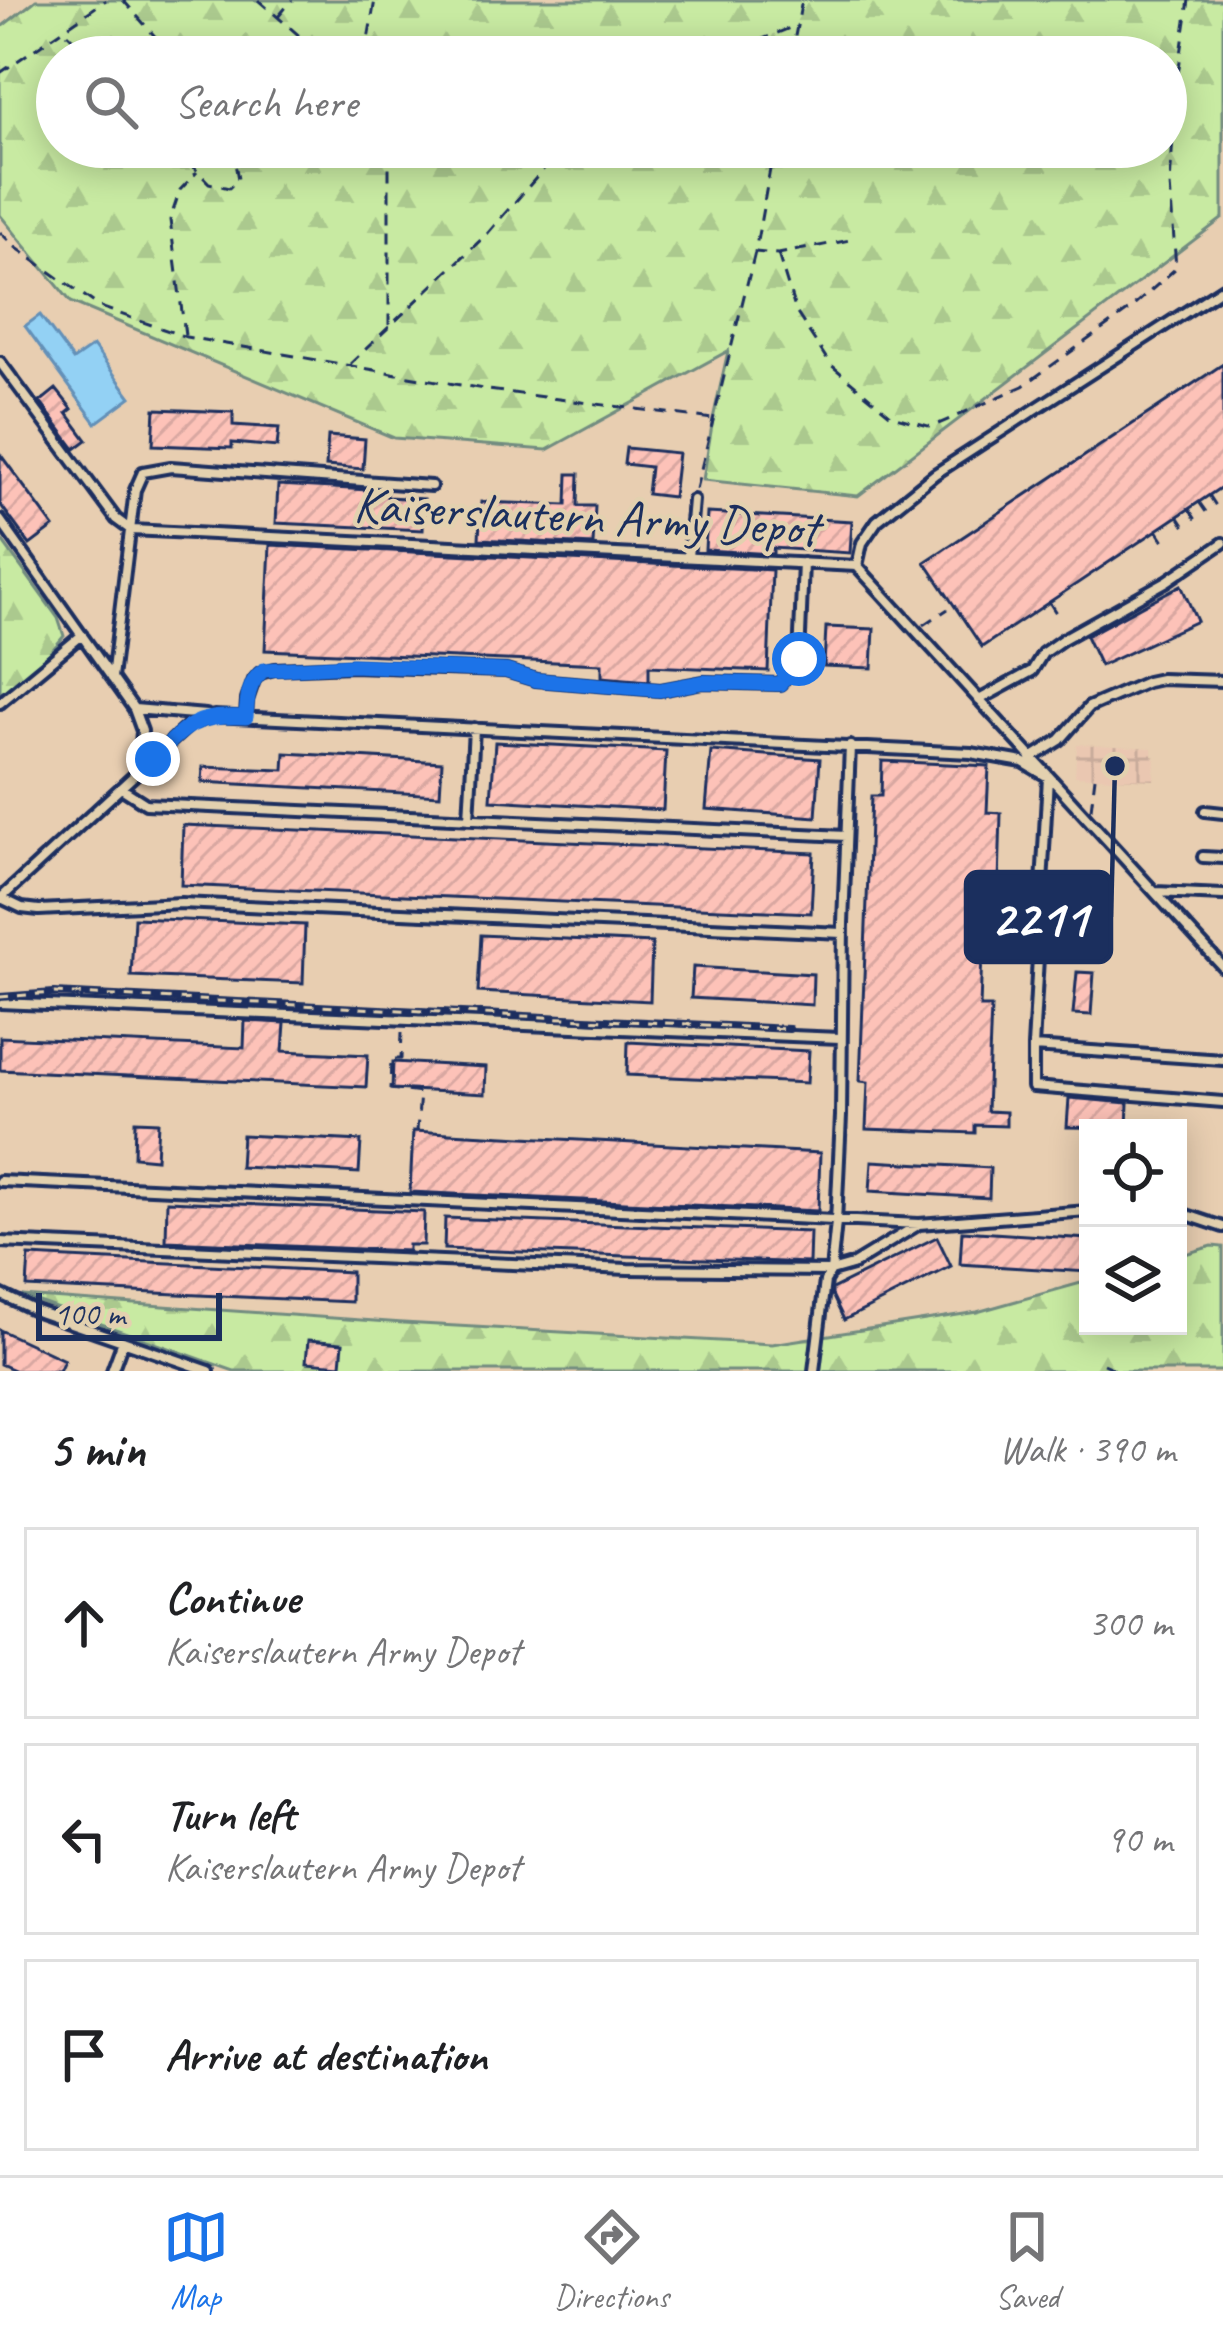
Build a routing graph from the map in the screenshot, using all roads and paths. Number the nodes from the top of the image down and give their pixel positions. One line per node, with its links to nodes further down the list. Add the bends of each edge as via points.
1 (106, 0): 11 (path)
2 (123, 0): 13 (path)
3 (258, 0): 8 (path)
4 (292, 0): 8 (path)
5 (375, 0): 15 (path)
6 (802, 0): 9 (path)
7 (1190, 0): 18 (path)
8 (278, 17): 14 (path)
9 (797, 25): 16 (path); 17 (path)
10 (67, 33): 12 (path)
11 (54, 36)
12 (70, 36)
13 (155, 36)
14 (300, 36)
15 (369, 36)
16 (770, 36)
17 (795, 36)
18 (1184, 36)
19 (36, 48): 20 (path)
20 (0, 73)
21 (193, 168): 27 (path)
22 (236, 168): 27 (path, via 229,188)
23 (389, 168): 33 (path)
24 (544, 168): 33 (path)
25 (771, 168): 30 (path)
26 (1170, 168): 31 (path, via 1176,268 1023,386 932,427 892,416 830,364 796,312)
27 (197, 172): 34 (path, via 170,220)
28 (0, 232): 34 (path, via 100,307)
29 (855, 239): 31 (path)
30 (755, 252): 31 (path); 37 (path)
31 (778, 254)
32 (1223, 288): 55 (lane, via 922,484 870,530)
33 (389, 329): 36 (path)
34 (186, 337): 36 (path)
35 (0, 362): 48 (lane)
36 (349, 366): 37 (path)
37 (713, 419): 40 (path)
38 (431, 486): 48 (lane, via 171,467 143,472)
39 (1209, 495): 43 (path)
40 (693, 500): 53 (lane)
41 (1199, 502): 45 (path)
42 (1189, 508): 47 (path)
43 (1218, 509)
44 (1178, 516): 50 (path)
45 (1208, 516)
46 (0, 520): 60 (lane)
47 (1198, 523)
48 (131, 530): 53 (lane, Kaiserslautern Army Depot); 61 (lane)
49 (1157, 530): 52 (path)
50 (1187, 530)
51 (1223, 542): 63 (lane)
52 (1166, 544)
53 (688, 557): 54 (lane, Kaiserslautern Army Depot)
54 (803, 563): 55 (lane, Kaiserslautern Army Depot); 67 (lane, via 799,655 791,653 780,684 660,690 506,671 274,669 254,680)
55 (857, 566): 59 (lane, Kaiserslautern Army Depot)
56 (1049, 602): 58 (path)
57 (948, 609): 59 (path)
58 (1058, 616)
59 (916, 630): 63 (lane, Kaiserslautern Army Depot)
60 (82, 635): 61 (lane); 64 (lane)
61 (112, 678): 65 (lane)
62 (1223, 681): 70 (lane, via 1147,682 1089,707)
63 (979, 700): 70 (lane, Kaiserslautern Army Depot)
64 (0, 703)
65 (134, 710): 66 (lane, Kaiserslautern Army Depot); 71 (lane, via 142,730)
66 (214, 716): 67 (lane, Kaiserslautern Army Depot); 71 (lane, via 190,724)
67 (246, 717): 68 (lane, Kaiserslautern Army Depot)
68 (474, 728): 69 (lane, Kaiserslautern Army Depot); 78 (lane)
69 (850, 746): 72 (lane, Kaiserslautern Army Depot, via 971,753 1023,762); 79 (lane)
70 (1031, 758): 72 (lane, Kaiserslautern Army Depot)
71 (139, 771): 74 (lane)
72 (1048, 777): 82 (lane, Kaiserslautern Army Depot); 90 (lane)
73 (1095, 777): 75 (path)
74 (121, 788): 78 (lane, via 146,804); 84 (lane)
75 (1090, 811)
76 (1204, 811): 77 (lane)
77 (1223, 813)
78 (470, 819): 79 (lane)
79 (846, 836): 85 (lane)
80 (1203, 857): 81 (lane)
81 (1223, 858)
82 (1154, 892): 83 (lane); 86 (lane, Kaiserslautern Army Depot)
83 (1223, 895)
84 (0, 899): 85 (lane, via 39,910 181,903)
85 (842, 933): 89 (lane)
86 (1223, 967)
87 (0, 1003): 88 (lane)
88 (403, 1020): 89 (lane); 93 (path, via 390,1089 420,1093)
89 (840, 1039): 97 (lane)
90 (1033, 1048): 91 (lane); 92 (lane, via 1033,1087)
91 (1223, 1060)
92 (1223, 1102)
93 (417, 1132)
94 (0, 1181): 97 (lane)
95 (1079, 1212): 98 (lane)
96 (1187, 1216): 99 (lane)
97 (836, 1222): 98 (lane); 101 (lane)
98 (919, 1224): 101 (lane)
99 (1223, 1227)
100 (0, 1242): 101 (lane)
101 (831, 1271): 107 (lane)
102 (0, 1294): 103 (lane)
103 (123, 1341): 105 (lane); 106 (lane)
104 (1103, 1364): 108 (path)
105 (112, 1371)
106 (208, 1371)
107 (814, 1371)
108 (1119, 1371)

